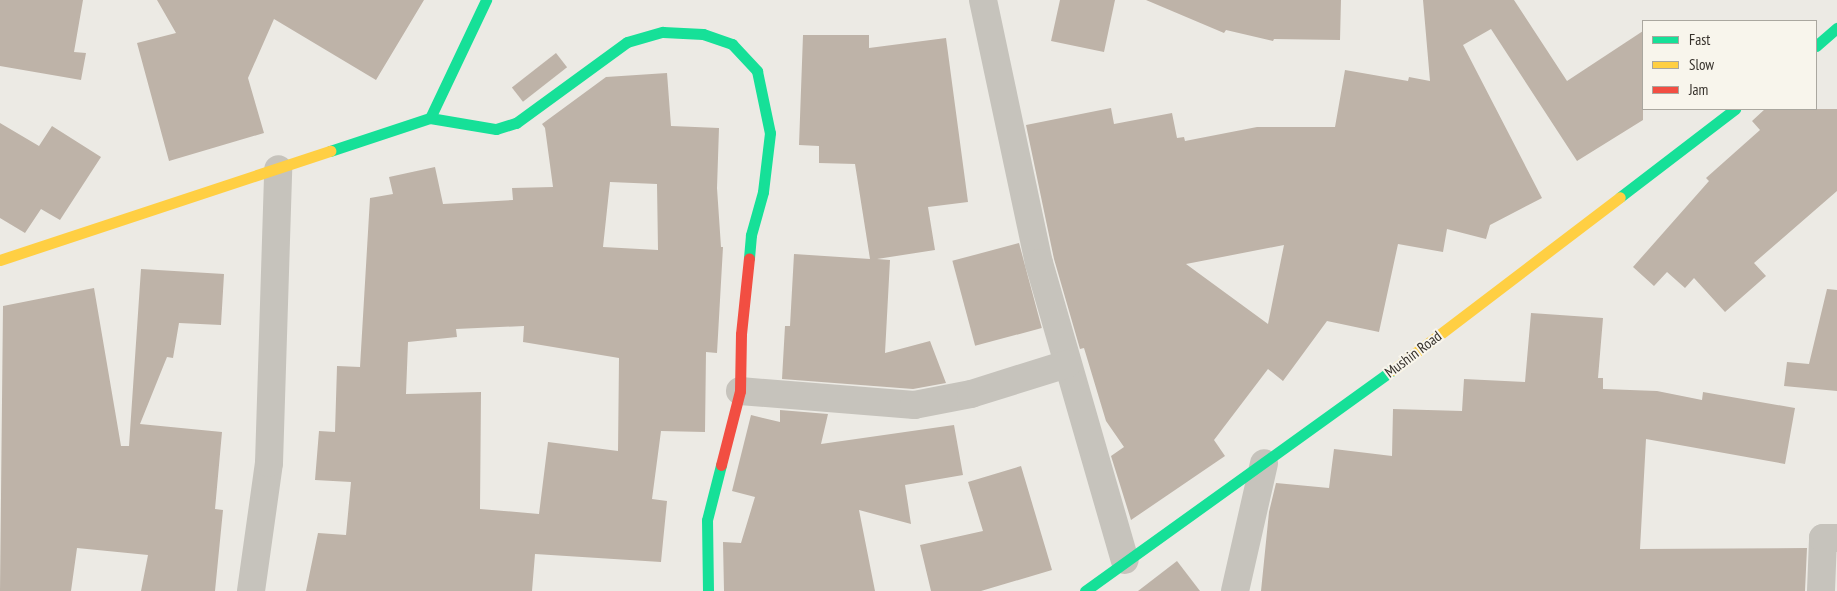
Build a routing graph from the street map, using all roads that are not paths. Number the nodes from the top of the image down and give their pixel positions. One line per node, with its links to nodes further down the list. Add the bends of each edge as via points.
1 (486, 0): 6 (street)
2 (983, 0): 9 (street, via 1039,263)
3 (1837, 28): 4 (street)
4 (1817, 45)
5 (1734, 110): 11 (street, Mushin Road, via 1532,266)
6 (430, 118): 7 (street); 10 (street, via 496,129 516,123 627,42 663,32 703,34 732,44 757,71 770,133 763,192 751,235 741,334)
7 (278, 169): 8 (street); 14 (street, via 269,463)
8 (0, 260)
9 (1067, 364): 10 (street, via 971,394 914,405); 13 (street)
10 (740, 391): 15 (street, via 707,520)
11 (1264, 463): 13 (street, Mushin Road); 17 (street)
12 (1837, 538): 18 (street, via 1823,538)
13 (1125, 560): 16 (street, Mushin Road)
14 (251, 591)
15 (708, 591)
16 (1085, 591)
17 (1235, 591)
18 (1821, 591)

